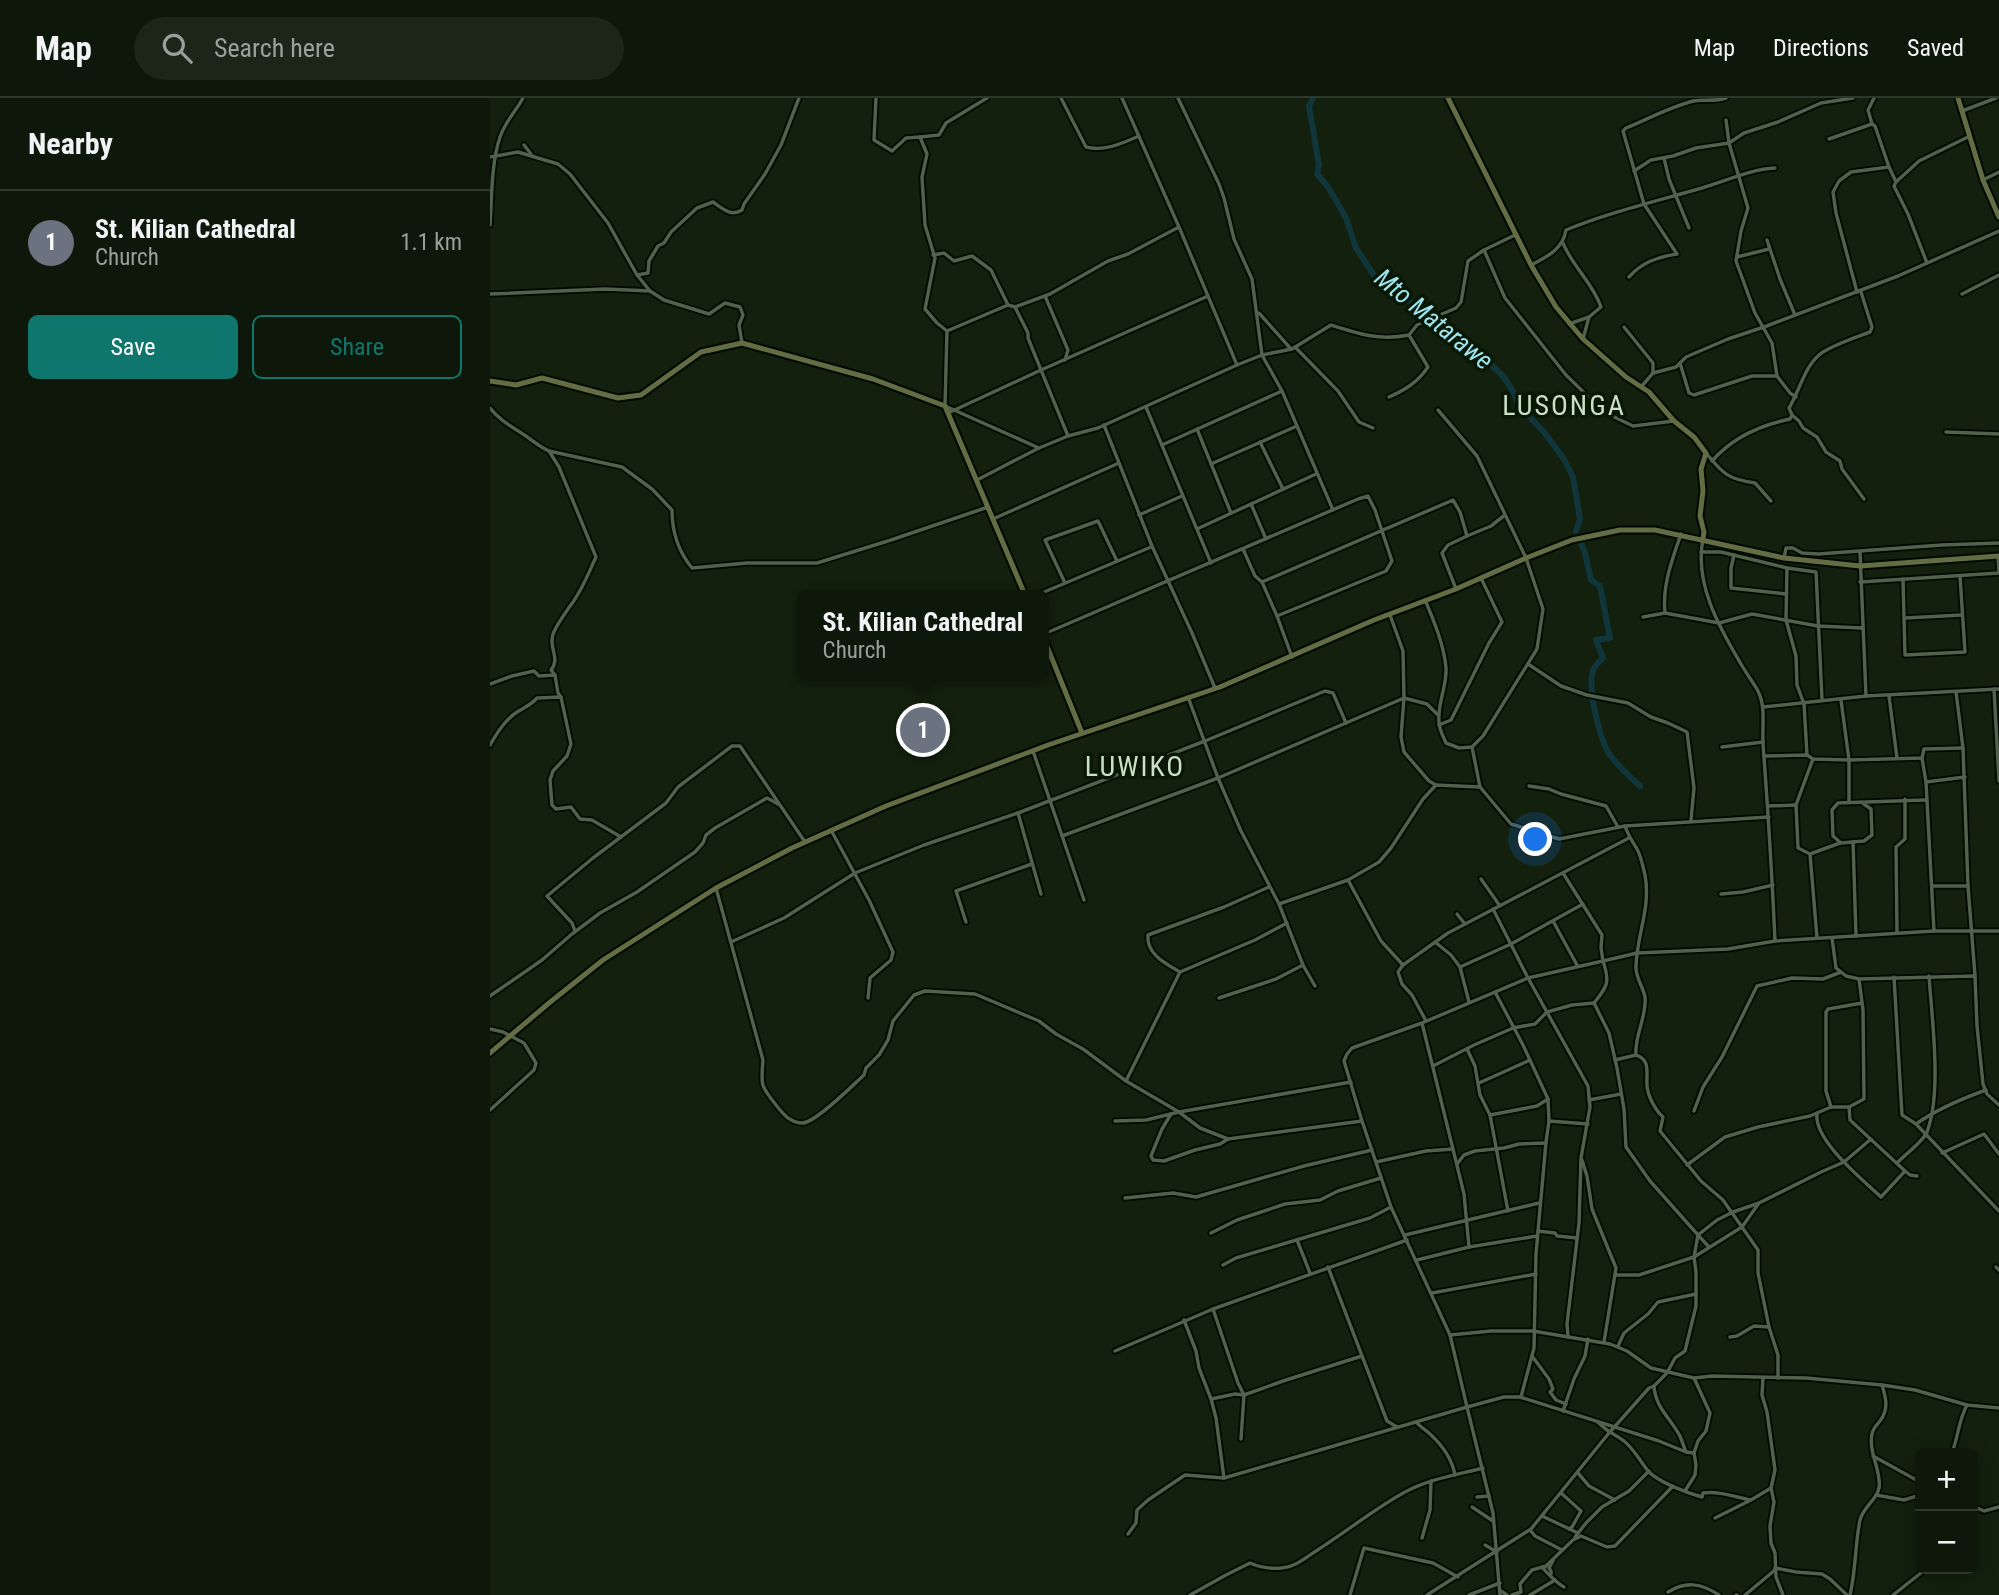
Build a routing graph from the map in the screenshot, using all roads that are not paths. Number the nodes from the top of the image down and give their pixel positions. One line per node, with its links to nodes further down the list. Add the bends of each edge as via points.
1 (523, 98): 26 (street, via 506,124)
2 (799, 98): 51 (street, via 781,145 742,210 731,213 713,202 697,208 653,252 648,273)
3 (876, 98): 20 (street, via 874,140 892,151 906,138)
4 (987, 98): 20 (street, via 946,123 939,135)
5 (1061, 98): 19 (street, via 1086,148 1105,148)
6 (1122, 98): 19 (street)
7 (1178, 98): 62 (street, via 1224,198 1234,239 1252,279)
8 (1448, 98): 42 (main road)
9 (1726, 98): 14 (street)
10 (1853, 98): 22 (street, via 1821,103)
11 (1874, 98): 17 (street, via 1868,110)
12 (1958, 98): 15 (main road)
13 (1996, 98): 15 (street)
14 (1717, 100): 30 (street, via 1678,106 1623,130)
15 (1962, 111): 18 (main road)
16 (1726, 120): 22 (street)
17 (1872, 124): 21 (street); 29 (street)
18 (1970, 135): 33 (main road); 34 (street, via 1919,162)
19 (1139, 136): 39 (street)
20 (920, 137): 47 (street, via 927,155 922,177 925,225)
21 (1829, 139)
22 (1729, 143): 27 (street); 32 (street)
23 (524, 145): 24 (street)
24 (532, 156): 26 (street, via 518,152); 51 (street, via 558,164 570,174 608,223)
25 (490, 157): 26 (street)
26 (496, 157): 38 (street)
27 (1664, 157): 30 (street); 35 (street)
28 (1775, 167): 32 (street)
29 (1889, 167): 34 (street); 55 (street, via 1851,172 1833,192)
30 (1634, 171): 36 (street)
31 (1999, 172): 33 (street)
32 (1739, 177): 35 (street); 48 (street, via 1748,208)
33 (1983, 180): 37 (main road)
34 (1896, 182): 49 (street)
35 (1677, 195): 36 (street); 40 (street)
36 (1644, 204): 44 (street, via 1566,230); 53 (street, via 1677,254 1656,257)
37 (1999, 217)
38 (490, 225)
39 (1179, 227): 58 (street); 59 (street)
40 (1689, 228)
41 (1999, 231): 49 (street)
42 (1516, 234): 46 (street); 50 (main road)
43 (1767, 240): 45 (street)
44 (1563, 243): 50 (street); 64 (street, via 1599,300 1601,307)
45 (1769, 249): 48 (street); 63 (street)
46 (1484, 250): 69 (street, via 1468,261 1456,308 1417,325); 91 (street, via 1504,298 1566,376 1604,412 1633,426)
47 (933, 256): 60 (street, via 944,253 954,261 972,256 991,270); 68 (street, via 925,309)
48 (1737, 257): 67 (street)
49 (1927, 263): 55 (street)
50 (1531, 265): 65 (main road)
51 (637, 275): 54 (street)
52 (1999, 275): 57 (street)
53 (1629, 277)
54 (650, 290): 56 (street); 71 (street, via 664,300 709,314 725,303 740,307)
55 (1859, 292): 63 (street); 84 (street, via 1870,332 1820,354)
56 (490, 294)
57 (1962, 294)
58 (1045, 296): 61 (street); 74 (street, via 1068,350)
59 (1208, 296): 74 (street); 76 (street)
60 (1008, 305): 61 (street); 68 (street)
61 (1015, 307): 77 (street)
62 (1257, 311): 72 (street); 73 (street)
63 (1795, 315): 67 (street)
64 (1589, 317): 65 (street); 70 (street)
65 (1569, 324): 70 (main road)
66 (1624, 327): 78 (street, via 1654,363)
67 (1764, 327): 75 (street); 79 (street, via 1772,343)
68 (947, 331): 85 (street)
69 (1409, 335): 72 (street, via 1389,339 1331,325); 83 (street, via 1428,367 1409,388)
70 (1583, 339): 81 (main road)
71 (742, 343): 80 (main road, via 701,352 641,395 618,398 542,378 516,385); 85 (main road, via 873,379)
72 (1293, 348): 73 (street); 94 (street, via 1338,391 1359,422)
73 (1262, 355): 76 (street); 82 (street)
74 (1065, 360): 77 (street)
75 (1680, 363): 78 (street); 79 (street, via 1689,393 1694,395 1752,376)
76 (1237, 365): 86 (street)
77 (1041, 370): 89 (street); 98 (street)
78 (1653, 373): 81 (street)
79 (1777, 376): 84 (street)
80 (490, 381)
81 (1641, 387): 91 (main road)
82 (1282, 391): 93 (street); 95 (street)
83 (1389, 397)
84 (1796, 397): 90 (street, via 1789,408)
85 (945, 406): 89 (main road)
86 (1146, 407): 92 (street); 100 (street)
87 (490, 408): 102 (street, via 513,429)
88 (1438, 410): 118 (street, via 1477,456)
89 (951, 412): 101 (street); 108 (main road)
90 (1792, 415): 104 (street, via 1726,446); 111 (street, via 1840,461)
91 (1674, 421): 103 (main road)
92 (1104, 425): 98 (street); 105 (street)
93 (1297, 426): 99 (street); 107 (street)
94 (1373, 428)
95 (1196, 429): 100 (street); 106 (street)
96 (1946, 432): 97 (street)
97 (1999, 434)
98 (1068, 436): 101 (street)
99 (1260, 442): 106 (street); 109 (street)
100 (1162, 445): 110 (street)
101 (1039, 448): 108 (street)
102 (550, 451): 114 (street, via 622,467 652,489 672,510 672,527 682,557 692,568 817,563); 166 (street, via 596,557 551,639)
103 (1706, 453): 104 (street); 125 (main road, via 1701,469)
104 (1712, 461): 112 (street, via 1723,474 1755,482)
105 (1119, 463): 117 (street); 119 (street)
106 (1211, 464): 116 (street)
107 (1317, 474): 109 (street); 115 (street)
108 (977, 480): 114 (main road)
109 (1283, 489): 113 (street)
110 (1183, 496): 117 (street); 120 (street)
111 (1864, 499)
112 (1771, 502)
113 (1251, 504): 116 (street); 124 (street)
114 (988, 506): 119 (main road)
115 (1333, 510): 121 (street, via 1368,496); 124 (street)
116 (1231, 513): 120 (street)
117 (1139, 514): 127 (street)
118 (1505, 515): 123 (street); 133 (street)
119 (993, 519): 148 (main road)
120 (1197, 529): 136 (street)
121 (1381, 530): 123 (street, via 1452,500); 144 (street); 155 (street, via 1392,561 1387,571)
122 (1681, 534): 125 (main road); 133 (main road, via 1620,530 1572,540); 152 (street, via 1667,575)
123 (1467, 536): 147 (street, via 1441,553)
124 (1266, 539): 128 (street)
125 (1703, 540): 129 (street); 134 (main road)
126 (1999, 543): 130 (street)
127 (1152, 546): 135 (street); 143 (street)
128 (1243, 549): 136 (street); 144 (street)
129 (1700, 552): 131 (street); 159 (street, via 1703,583)
130 (1860, 552): 134 (street, via 1818,554 1786,548); 137 (street)
131 (1734, 555): 138 (street); 150 (street, via 1731,588)
132 (1998, 556): 137 (main road); 139 (street)
133 (1527, 558): 141 (main road); 165 (street, via 1543,608 1537,649)
134 (1784, 558): 137 (main road)
135 (1117, 561): 146 (street); 146 (street, via 1098,521 1045,541)
136 (1211, 563): 143 (street)
137 (1860, 566): 145 (street)
138 (1787, 568): 150 (street); 160 (street, via 1816,572)
139 (1999, 573): 140 (street)
140 (1960, 576): 142 (street); 154 (street)
141 (1481, 578): 147 (main road); 182 (street, via 1502,622 1451,720)
142 (1903, 579): 145 (street); 157 (street)
143 (1168, 582): 162 (street); 168 (street)
144 (1262, 582): 155 (street)
145 (1860, 582): 161 (street)
146 (1065, 583): 149 (street)
147 (1456, 589): 151 (main road)
148 (1023, 590)
149 (1049, 590)
150 (1786, 594): 158 (street)
151 (1425, 600): 153 (main road); 180 (street, via 1446,667)
152 (1665, 613): 156 (street); 159 (street)
153 (1389, 614): 164 (main road); 175 (street, via 1403,651)
154 (1962, 615): 157 (street); 157 (street, via 1965,652 1905,655)
155 (1278, 616): 164 (street)
156 (1643, 617)
157 (1905, 618)
158 (1786, 620): 159 (street, via 1752,614); 160 (street); 178 (street)
159 (1719, 623): 179 (street)
160 (1818, 626): 161 (street); 177 (street)
161 (1863, 628): 171 (street)
162 (1049, 635)
163 (1049, 650): 183 (main road)
164 (1292, 657): 168 (main road)
165 (1528, 663): 187 (street); 214 (street, via 1561,686 1628,703 1687,732 1694,788)
166 (555, 675): 167 (street, via 539,676 534,671); 173 (street)
167 (490, 684)
168 (1215, 689): 174 (main road)
169 (1996, 689): 170 (street); 199 (street)
170 (1956, 692): 172 (street); 189 (street)
171 (1866, 696): 172 (street); 176 (street)
172 (1889, 696): 193 (street)
173 (561, 697): 186 (street, via 537,698 500,728); 219 (street, via 570,744 550,780 552,805 571,807 580,819 592,820)
174 (1188, 697): 183 (main road); 184 (street)
175 (1404, 698): 180 (street, via 1427,704); 181 (street); 201 (street, via 1404,752)
176 (1841, 699): 177 (street); 196 (street)
177 (1822, 700): 178 (street)
178 (1804, 704): 179 (street); 191 (street)
179 (1763, 707): 185 (street)
180 (1438, 717): 182 (street)
181 (1346, 723): 184 (street, via 1333,693 1325,691); 197 (street)
182 (1438, 725): 187 (street, via 1446,743)
183 (1082, 733): 190 (main road)
184 (1205, 741): 197 (street); 205 (street)
185 (1763, 742): 188 (street); 192 (street)
186 (490, 745)
187 (1472, 747): 203 (street)
188 (1722, 747)
189 (1963, 748): 194 (street, via 1924,749); 198 (street)
190 (1033, 751): 205 (street); 217 (main road)
191 (1807, 755): 192 (street); 195 (street)
192 (1764, 756): 211 (street)
193 (1898, 758): 194 (street); 196 (street)
194 (1923, 758): 200 (street)
195 (1813, 760): 196 (street); 210 (street)
196 (1849, 760): 207 (street)
197 (1218, 778): 218 (street); 233 (street)
198 (1965, 778): 200 (street); 232 (street)
199 (1999, 781)
200 (1926, 782): 206 (street)
201 (1436, 785): 203 (street); 229 (street, via 1379,862)
202 (1529, 786): 216 (street, via 1606,806)
203 (1480, 787): 216 (street, via 1511,824 1548,836 1559,839)
204 (1905, 799): 206 (street); 208 (street); 251 (street, via 1905,839 1896,847)
205 (1050, 800): 212 (street); 218 (street)
206 (1925, 800): 231 (street)
207 (1849, 802): 208 (street); 223 (street, via 1838,803 1832,810 1833,836)
208 (1861, 802): 222 (street, via 1871,809 1872,835)
209 (780, 805): 219 (street, via 740,746 732,746); 221 (street); 248 (street, via 768,799 715,828 695,852)
210 (1796, 805): 211 (street); 224 (street, via 1798,848)
211 (1768, 806): 213 (street)
212 (1018, 813): 225 (street); 226 (street)
213 (1769, 817): 214 (street); 230 (street)
214 (1691, 820): 215 (street)
215 (1625, 826): 216 (street); 220 (street)
216 (1618, 827)
217 (831, 830): 221 (main road); 226 (street)
218 (1062, 836): 237 (street)
219 (622, 837): 248 (street, via 547,897)
220 (1629, 838): 227 (street); 259 (street, via 1638,851 1647,901)
221 (805, 842): 234 (main road)
222 (1853, 842): 223 (street); 252 (street)
223 (1841, 843): 224 (street)
224 (1810, 854): 254 (street)
225 (1032, 864): 235 (street); 244 (street, via 956,891)
226 (855, 873): 256 (street, via 784,918); 275 (street, via 893,952 891,960 870,978)
227 (1563, 873): 239 (street); 240 (street)
228 (1481, 879): 240 (street)
229 (1348, 880): 238 (street); 262 (street, via 1381,941)
230 (1773, 885): 236 (street); 255 (street)
231 (1931, 886): 232 (street); 249 (street)
232 (1968, 886): 247 (street)
233 (1269, 887): 238 (street); 265 (street, via 1148,935 1152,952)
234 (716, 888): 256 (street); 284 (main road, via 603,960)
235 (1041, 894)
236 (1721, 894)
237 (1084, 900)
238 (1279, 904): 245 (street)
239 (1583, 904): 243 (street); 260 (street, via 1602,935)
240 (1500, 906): 241 (street)
241 (1493, 909): 246 (street); 258 (street)
242 (1457, 914): 246 (street)
243 (1553, 921): 258 (street); 263 (street)
244 (966, 922)
245 (1287, 923): 261 (street); 265 (street)
246 (1465, 924): 257 (street)
247 (1971, 930): 249 (street); 250 (street); 268 (street)
248 (575, 931): 274 (street)
249 (1934, 931): 251 (street)
250 (1999, 931)
251 (1897, 933): 252 (street)
252 (1856, 936): 253 (street)
253 (1832, 937): 254 (street); 266 (street, via 1836,968)
254 (1817, 939): 255 (street)
255 (1775, 941): 259 (street, via 1728,949)
256 (731, 942): 291 (street, via 764,1060 761,1083 786,1118 794,1122 806,1123 820,1114 864,1076 888,1041 893,1021 905,1003 925,991 975,994 998,1002 1039,1021)
257 (1435, 942): 262 (street); 264 (street)
258 (1511, 944): 264 (street); 270 (street)
259 (1637, 953): 260 (street); 287 (street, via 1635,969 1645,997)
260 (1603, 961): 263 (street); 278 (street, via 1607,987)
261 (1303, 965): 272 (street); 276 (street)
262 (1403, 965): 281 (street, via 1398,972 1402,984)
263 (1577, 965): 270 (street)
264 (1460, 967): 277 (street)
265 (1180, 972): 291 (street)
266 (1841, 972): 271 (street); 302 (street, via 1823,979 1793,978 1757,986)
267 (1929, 976): 268 (street); 269 (street); 305 (street, via 1935,1092)
268 (1975, 976): 294 (street)
269 (1894, 977): 271 (street); 312 (street, via 1902,1115)
270 (1528, 978): 273 (street); 280 (street)
271 (1859, 979): 279 (street)
272 (1315, 986)
273 (1495, 992): 277 (street); 282 (street)
274 (490, 996)
275 (868, 998)
276 (1219, 998)
277 (1469, 1002): 281 (street)
278 (1594, 1003): 280 (street); 289 (street, via 1609,1033)
279 (1862, 1003): 299 (street, via 1826,1012 1826,1091); 300 (street, via 1864,1099)
280 (1547, 1012): 282 (street, via 1535,1024); 297 (street, via 1588,1086)
281 (1424, 1022): 290 (street); 292 (street, via 1352,1048 1344,1061)
282 (1513, 1028): 285 (street); 288 (street)
283 (490, 1029): 284 (street)
284 (511, 1035): 286 (main road); 301 (street, via 524,1043 536,1063)
285 (1467, 1048): 290 (street); 293 (street)
286 (490, 1053)
287 (1636, 1055): 289 (street); 327 (street, via 1648,1066 1647,1089 1663,1117 1660,1131)
288 (1530, 1060): 293 (street); 296 (street)
289 (1615, 1060): 295 (street)
290 (1433, 1066): 318 (street)
291 (1126, 1081): 303 (street)
292 (1351, 1082): 303 (street); 309 (street)
293 (1479, 1083): 307 (street)
294 (1986, 1090): 298 (street); 305 (street)
295 (1621, 1094): 297 (street); 342 (street, via 1626,1147)
296 (1548, 1099): 307 (street, via 1538,1106); 310 (street)
297 (1589, 1100): 311 (street)
298 (1999, 1105)
299 (1831, 1107): 300 (street); 304 (street)
300 (1849, 1107): 315 (street, via 1850,1120)
301 (490, 1110)
302 (1694, 1111)
303 (1179, 1112): 306 (street); 314 (street, via 1199,1128)
304 (1817, 1113): 324 (street, via 1820,1130); 327 (street, via 1725,1137)
305 (1931, 1113): 312 (street); 313 (street)
306 (1171, 1114): 308 (street); 314 (street, via 1153,1160 1164,1161)
307 (1490, 1115): 317 (street)
308 (1115, 1121)
309 (1362, 1121): 314 (street); 319 (street)
310 (1549, 1121): 311 (street); 316 (street)
311 (1588, 1124): 322 (street)
312 (1916, 1124): 313 (street)
313 (1926, 1135): 320 (street); 325 (street)
314 (1228, 1139)
315 (1871, 1139): 324 (street); 325 (street)
316 (1546, 1143): 317 (street); 332 (street)
317 (1496, 1148): 326 (street, via 1469,1152); 335 (street)
318 (1454, 1149): 323 (street); 326 (street)
319 (1372, 1150): 323 (street); 331 (street, via 1196,1197 1173,1192)
320 (1942, 1153): 321 (street, via 1984,1134); 336 (street)
321 (1999, 1154)
322 (1581, 1158): 344 (street); 354 (street, via 1592,1209)
323 (1376, 1162): 330 (street)
324 (1844, 1162): 328 (street, via 1881,1198); 333 (street)
325 (1897, 1163): 328 (street)
326 (1457, 1164): 338 (street)
327 (1688, 1165): 337 (street)
328 (1905, 1171): 329 (street)
329 (1917, 1176)
330 (1381, 1178): 334 (street); 340 (street, via 1320,1200 1285,1204)
331 (1125, 1198)
332 (1540, 1203): 335 (street); 341 (street)
333 (1759, 1203): 337 (street); 339 (street)
334 (1391, 1206): 343 (street); 345 (street)
335 (1508, 1211): 338 (street)
336 (1999, 1211)
337 (1733, 1212): 339 (street); 342 (street)
338 (1466, 1222): 343 (street); 347 (street)
339 (1742, 1227): 346 (street); 359 (street, via 1758,1250)
340 (1211, 1233)
341 (1538, 1233): 344 (street); 347 (street); 353 (street)
342 (1698, 1235): 346 (street); 348 (street)
343 (1406, 1238): 349 (street); 351 (street)
344 (1577, 1238): 362 (street)
345 (1297, 1240): 350 (street); 352 (street)
346 (1709, 1247): 348 (street)
347 (1469, 1248): 349 (street)
348 (1694, 1257): 354 (street, via 1639,1275); 356 (street)
349 (1417, 1260): 355 (street)
350 (1223, 1265)
351 (1328, 1267): 352 (street); 368 (street)
352 (1310, 1273): 357 (street)
353 (1536, 1274): 355 (street); 360 (street)
354 (1615, 1275): 365 (street)
355 (1432, 1293): 361 (street)
356 (1696, 1294): 366 (street, via 1658,1302 1624,1333); 370 (street, via 1685,1351)
357 (1213, 1308): 358 (street); 376 (street)
358 (1184, 1320): 367 (street); 378 (street)
359 (1769, 1327): 363 (street, via 1754,1326); 373 (street, via 1778,1355)
360 (1534, 1331): 361 (street); 362 (street); 369 (street)
361 (1450, 1335): 381 (street)
362 (1568, 1337): 364 (street)
363 (1730, 1338)
364 (1588, 1339): 365 (street); 379 (street)
365 (1604, 1342): 366 (street)
366 (1618, 1346): 370 (street)
367 (1115, 1351)
368 (1362, 1356): 376 (street); 386 (street, via 1387,1421)
369 (1532, 1356): 377 (street); 379 (street, via 1549,1379 1550,1392)
370 (1667, 1373): 371 (street); 375 (street)
371 (1694, 1378): 372 (street); 392 (street, via 1710,1413)
372 (1763, 1378): 373 (street); 402 (street, via 1775,1470)
373 (1778, 1378): 374 (street)
374 (1882, 1385): 380 (street); 393 (street, via 1887,1401 1872,1435)
375 (1654, 1386): 387 (street); 391 (street)
376 (1244, 1395): 378 (street); 389 (street)
377 (1521, 1397): 381 (street); 383 (street)
378 (1211, 1399): 398 (street)
379 (1566, 1404): 383 (street)
380 (1967, 1405): 382 (street); 390 (street)
381 (1467, 1407): 385 (street); 394 (street)
382 (1999, 1408)
383 (1563, 1411): 384 (street)
384 (1596, 1420): 387 (street); 388 (street)
385 (1416, 1422): 386 (street); 397 (street, via 1447,1454)
386 (1397, 1427): 398 (street)
387 (1614, 1428): 388 (street); 391 (street)
388 (1609, 1433): 395 (street, via 1624,1441); 396 (street)
389 (1241, 1439)
390 (1954, 1448)
391 (1686, 1452): 392 (street)
392 (1694, 1452): 403 (street, via 1695,1475)
393 (1873, 1456): 399 (street); 405 (street, via 1879,1480)
394 (1483, 1468): 397 (street); 406 (street)
395 (1649, 1471): 401 (street); 409 (street)
396 (1578, 1472): 404 (street); 409 (street, via 1589,1486)
397 (1455, 1475): 400 (street)
398 (1224, 1478): 420 (street, via 1185,1475 1137,1510 1136,1523)
399 (1915, 1479)
400 (1431, 1481): 421 (street, via 1430,1510); 435 (street, via 1402,1493 1296,1564 1282,1568 1250,1563)
401 (1673, 1486): 403 (street); 422 (street, via 1615,1546 1581,1536)
402 (1771, 1488): 410 (street); 428 (street)
403 (1685, 1491): 410 (street, via 1702,1497 1703,1493 1718,1492)
404 (1561, 1493): 414 (street); 417 (street, via 1580,1511)
405 (1876, 1495): 408 (street, via 1904,1500); 448 (street, via 1860,1521)
406 (1489, 1496): 407 (street); 416 (street)
407 (1477, 1497)
408 (1915, 1497)
409 (1615, 1500): 419 (street)
410 (1751, 1500): 415 (street)
411 (1472, 1507): 416 (street)
412 (1999, 1507): 413 (street)
413 (1978, 1508)
414 (1542, 1516): 417 (street); 418 (street)
415 (1715, 1518)
416 (1494, 1522): 425 (street)
417 (1569, 1529): 419 (street)
418 (1530, 1530): 424 (street); 425 (street)
419 (1578, 1533): 422 (street)
420 (1128, 1534)
421 (1422, 1538)
422 (1573, 1540): 424 (street)
423 (1485, 1545): 425 (street)
424 (1562, 1550): 426 (street)
425 (1497, 1552): 431 (street); 433 (street)
426 (1552, 1559): 427 (street); 429 (street)
427 (1542, 1567): 429 (street); 440 (street, via 1529,1572)
428 (1775, 1569): 446 (street); 447 (street); 448 (street, via 1822,1574)
429 (1550, 1574): 432 (street)
430 (1920, 1574): 449 (street)
431 (1458, 1577): 439 (street); 442 (street, via 1433,1563 1364,1548)
432 (1555, 1580): 434 (street); 444 (street)
433 (1500, 1583): 437 (street); 443 (street)
434 (1564, 1587)
435 (1200, 1589): 438 (street); 441 (street)
436 (1668, 1592): 445 (street, via 1687,1584)
437 (1501, 1593): 440 (street)
438 (1193, 1594)
439 (1430, 1594)
440 (1515, 1594)
441 (1200, 1595)
442 (1350, 1595)
443 (1469, 1595)
444 (1530, 1595)
445 (1718, 1595)
446 (1745, 1595)
447 (1783, 1595)
448 (1849, 1595)
449 (1893, 1595)

